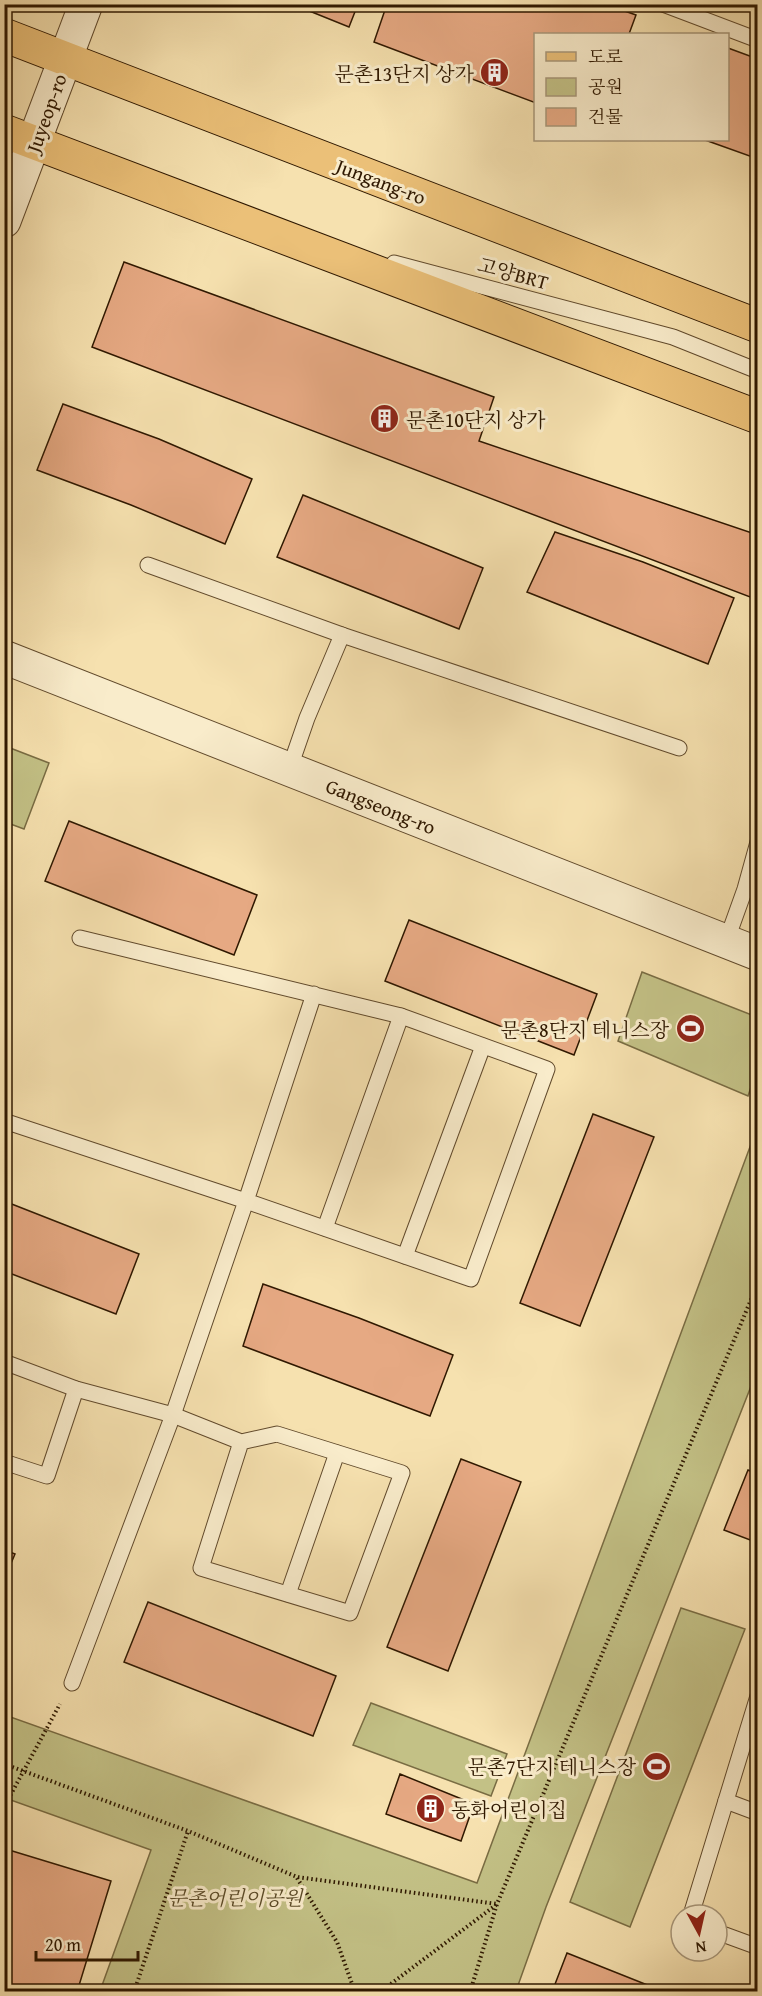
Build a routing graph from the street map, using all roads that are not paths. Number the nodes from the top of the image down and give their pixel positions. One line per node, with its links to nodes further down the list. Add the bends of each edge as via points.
1 (86, 4): 5 (street, Juyeop-ro)
2 (663, 4): 4 (lane)
3 (4, 35): 5 (main road, Jungang-ro)
4 (758, 40)
5 (65, 58): 7 (street, Juyeop-ro); 10 (main road, Jungang-ro)
6 (4, 131): 7 (main road)
7 (35, 143): 8 (street, Juyeop-ro); 9 (main road)
8 (4, 221)
9 (255, 227): 11 (lane, 고양BRT, via 673,337); 12 (main road)
10 (752, 325)
11 (758, 371)
12 (758, 417)
13 (148, 565): 14 (lane)
14 (342, 635): 16 (lane); 17 (lane)
15 (4, 657): 17 (street, Gangseong-ro)
16 (679, 748)
17 (289, 770): 20 (street, Gangseong-ro)
18 (758, 842): 20 (lane)
19 (80, 938): 22 (lane)
20 (726, 942): 21 (street, Gangseong-ro)
21 (758, 954)
22 (314, 994): 23 (lane); 26 (lane)
23 (401, 1016): 24 (lane); 27 (lane)
24 (483, 1046): 28 (lane); 28 (lane, via 548,1069 471,1279)
25 (4, 1121): 26 (lane)
26 (246, 1201): 27 (lane); 31 (lane)
27 (325, 1228): 28 (lane)
28 (405, 1256)
29 (4, 1362): 30 (lane)
30 (76, 1389): 31 (lane); 34 (lane, via 47,1476)
31 (173, 1415): 32 (lane); 36 (lane)
32 (241, 1442): 33 (lane, via 277,1434); 35 (lane, via 201,1568)
33 (337, 1453): 35 (lane); 35 (lane, via 402,1473 350,1613)
34 (4, 1462)
35 (288, 1594)
36 (72, 1683)
37 (758, 1696): 38 (lane)
38 (726, 1801): 39 (lane); 40 (lane)
39 (758, 1813)
40 (696, 1903)
41 (729, 1936): 42 (lane)
42 (758, 1947)

